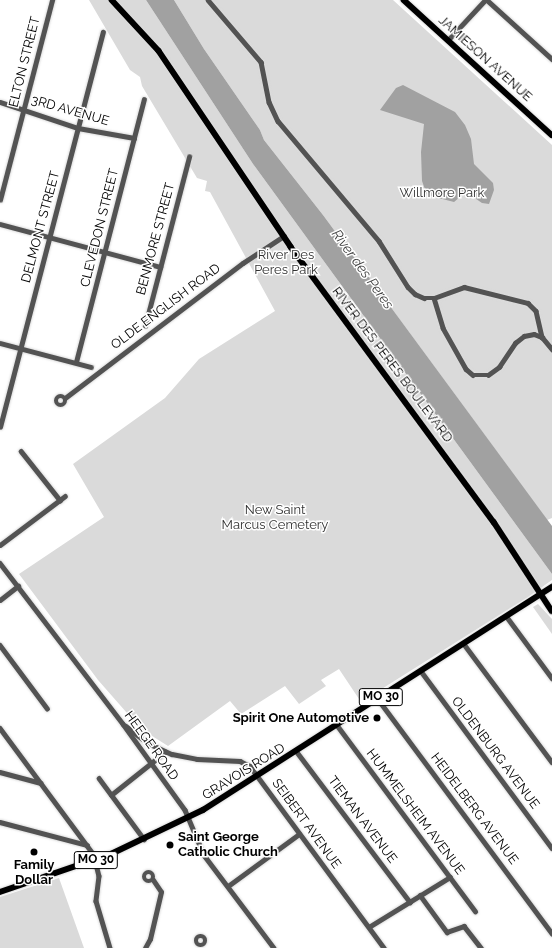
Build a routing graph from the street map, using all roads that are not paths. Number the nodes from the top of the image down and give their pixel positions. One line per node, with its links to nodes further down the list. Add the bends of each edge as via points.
1 (52, 0): 11 (street, ELTON STREET)
2 (112, 0): 18 (main road, RIVER DES PERES BOULEVARD, via 159,51)
3 (208, 0): 22 (street, via 261,62 269,102 278,121 379,241 408,287 415,294)
4 (404, 0): 7 (main road, JAMIESON AVENUE)
5 (486, 0): 7 (street); 8 (street)
6 (103, 32): 12 (street, DELMONT STREET)
7 (448, 40): 13 (main road, JAMIESON AVENUE)
8 (552, 59)
9 (144, 100): 14 (street, CLEVEDON STREET)
10 (0, 102): 11 (street, 3RD AVENUE)
11 (24, 110): 12 (street, 3RD AVENUE); 16 (street, ELTON STREET)
12 (78, 128): 14 (street, 3RD AVENUE); 19 (street, DELMONT STREET)
13 (552, 134)
14 (134, 138): 20 (street, CLEVEDON STREET)
15 (190, 157): 21 (street, BENMORE STREET)
16 (0, 200)
17 (0, 224): 19 (street)
18 (284, 236): 30 (street, OLDE ENGLISH ROAD, via 243,263); 39 (main road, RIVER DES PERES BOULEVARD, via 490,516)
19 (49, 238): 20 (street); 26 (street, DELMONT STREET)
20 (105, 252): 21 (street); 28 (street, CLEVEDON STREET)
21 (160, 266): 23 (street, BENMORE STREET)
22 (434, 298): 24 (street, via 464,287 528,303 539,318); 24 (street, via 442,328 466,369 473,375 488,375 494,372 515,343 524,336 534,334)
23 (145, 326)
24 (542, 337): 27 (street)
25 (0, 343): 26 (street)
26 (20, 348): 28 (street); 31 (street, DELMONT STREET)
27 (552, 350)
28 (76, 362): 29 (street)
29 (91, 367)
30 (65, 398)
31 (0, 427)
32 (21, 451): 34 (street)
33 (65, 496): 34 (street)
34 (60, 500): 35 (street)
35 (0, 545)
36 (0, 563): 37 (street, HEEGE ROAD)
37 (18, 586): 40 (street); 49 (street, HEEGE ROAD)
38 (552, 587): 39 (main road, MO 30)
39 (541, 595): 41 (main road, RIVER DES PERES BOULEVARD); 42 (main road, MO 30)
40 (0, 600)
41 (552, 611)
42 (507, 617): 43 (main road, GRAVOIS ROAD / MO 30); 46 (street)
43 (464, 644): 45 (main road, GRAVOIS ROAD / MO 30); 54 (street)
44 (0, 645): 48 (street)
45 (421, 671): 47 (main road, GRAVOIS ROAD / MO 30); 66 (street, OLDENBURG AVENUE)
46 (552, 678)
47 (378, 699): 50 (main road, GRAVOIS ROAD / MO 30); 76 (street, HEIDELBERG AVENUE)
48 (47, 708)
49 (123, 724): 52 (street, SEIBERT AVENUE); 55 (street, HEEGE ROAD)
50 (337, 725): 53 (main road, GRAVOIS ROAD / MO 30); 68 (street, HUMMELSHEIM AVENUE)
51 (0, 728): 59 (street)
52 (165, 752): 55 (street); 57 (street, SEIBERT AVENUE, via 187,758 240,761 250,766)
53 (297, 752): 57 (main road, GRAVOIS ROAD / MO 30); 73 (street, TIEMAN AVENUE)
54 (552, 762)
55 (150, 763): 60 (street); 61 (street, HEEGE ROAD)
56 (0, 772): 59 (street)
57 (258, 777): 61 (main road, GRAVOIS ROAD / MO 30); 63 (street, SEIBERT AVENUE)
58 (99, 778): 60 (street)
59 (41, 783): 65 (street)
60 (111, 795): 64 (street)
61 (188, 818): 64 (main road, GRAVOIS ROAD / MO 30); 70 (street, HEEGE ROAD, via 204,855)
62 (0, 822): 65 (street)
63 (299, 834): 70 (street); 75 (street, SEIBERT AVENUE)
64 (144, 839): 67 (main road, GRAVOIS ROAD / MO 30)
65 (87, 845): 67 (street)
66 (552, 848)
67 (96, 860): 71 (main road, GRAVOIS ROAD / MO 30); 77 (street, via 99,876 96,901)
68 (450, 877): 72 (street); 74 (street, HUMMELSHEIM AVENUE)
69 (153, 880): 78 (street, via 161,892 150,939)
70 (228, 886): 79 (street, HEEGE ROAD)
71 (0, 892)
72 (420, 896): 73 (street); 81 (street, via 447,932 464,926)
73 (410, 902): 75 (street)
74 (475, 911)
75 (369, 927): 80 (street, SEIBERT AVENUE)
76 (552, 932)
77 (110, 948)
78 (145, 948)
79 (274, 948)
80 (384, 948)
81 (481, 948)

